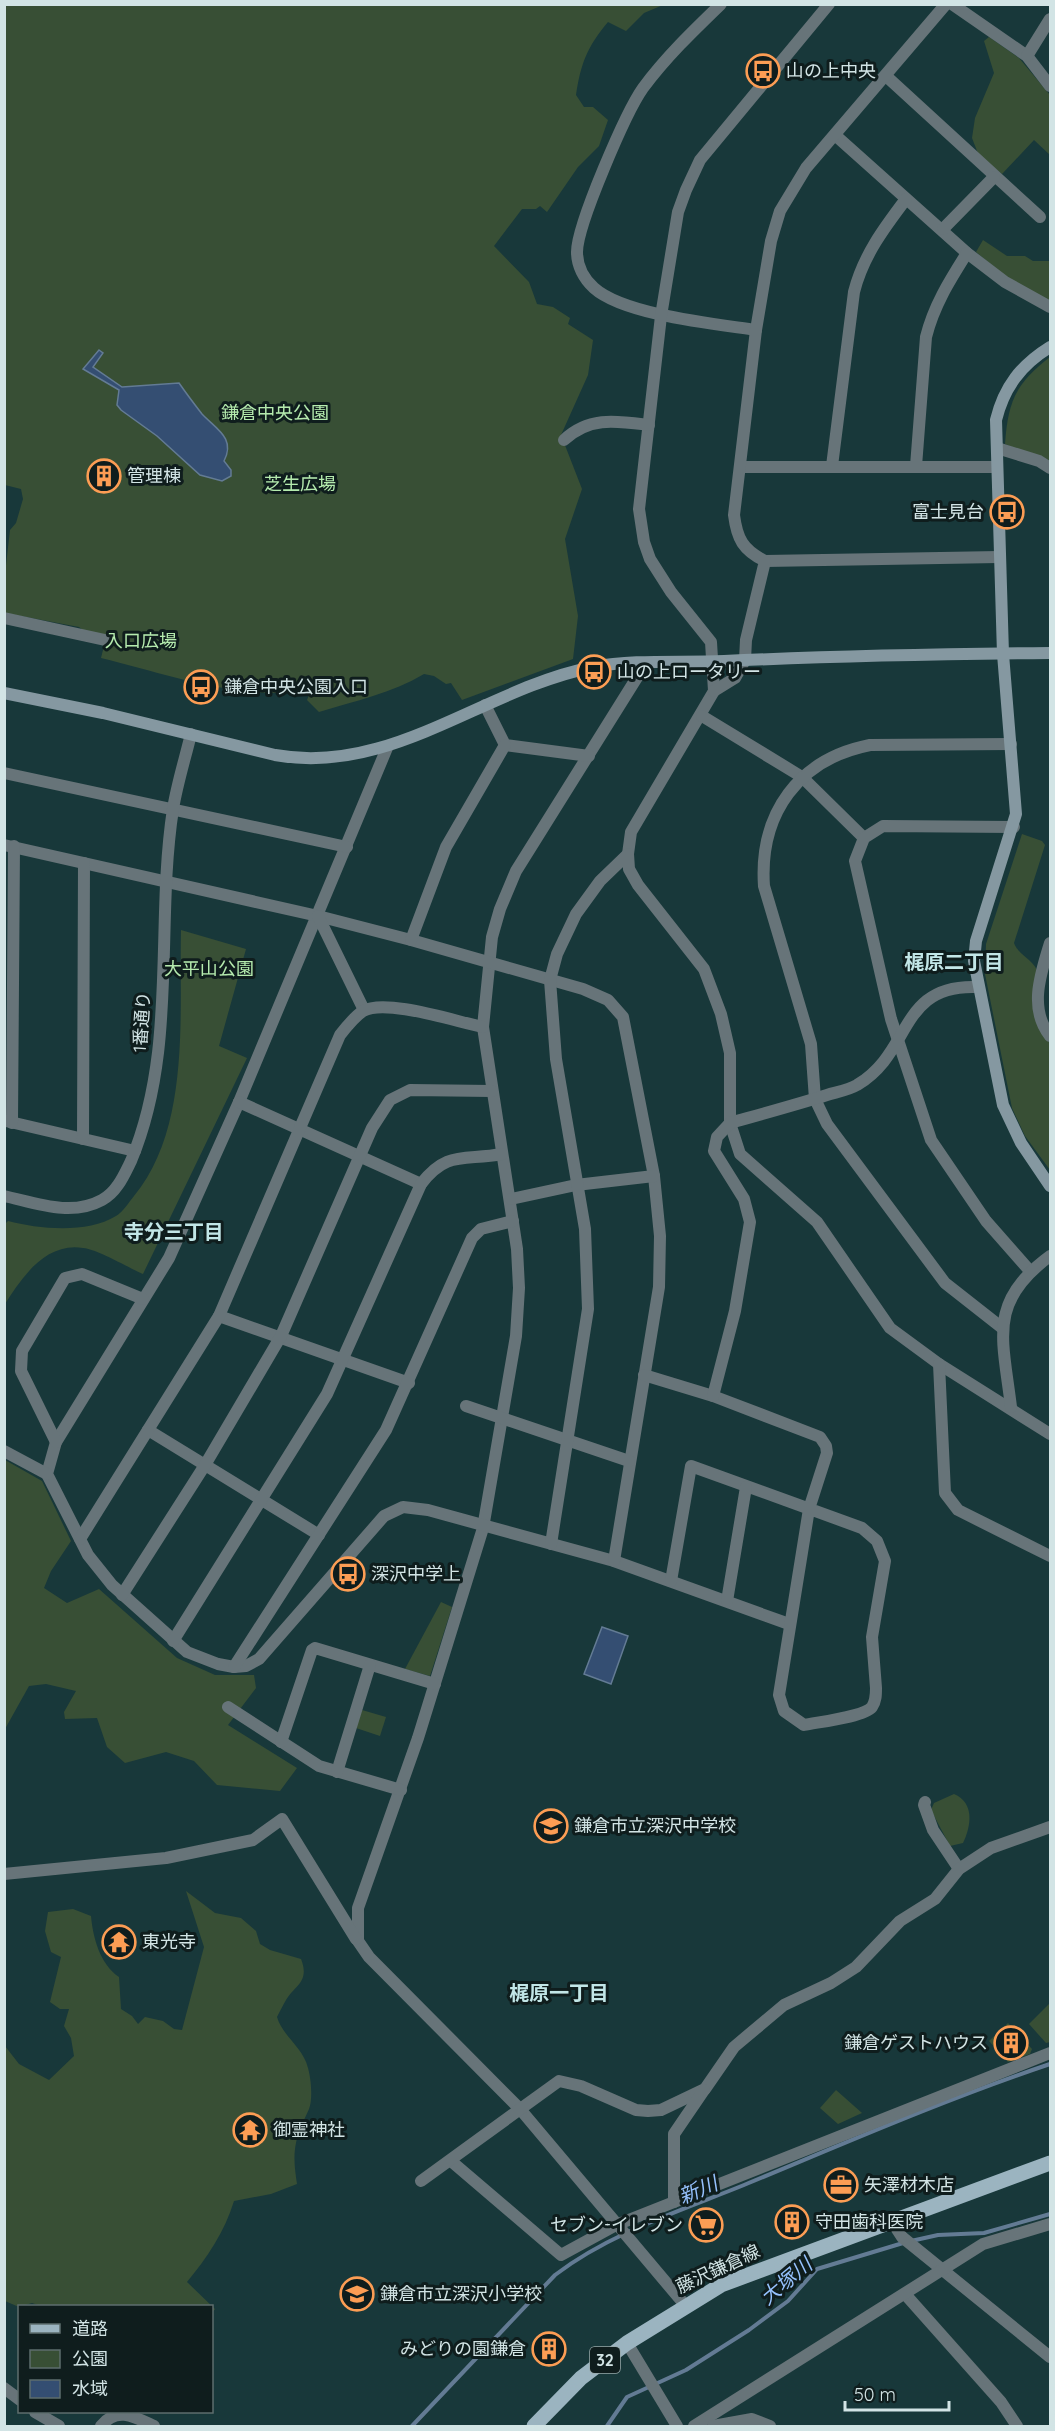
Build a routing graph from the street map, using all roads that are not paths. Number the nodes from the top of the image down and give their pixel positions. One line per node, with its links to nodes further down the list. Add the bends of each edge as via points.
1 (721, 4): 16 (street, via 666,59 641,91 578,240 580,269 593,287 611,298)
2 (829, 4): 16 (street, via 722,132 694,172 678,212)
3 (946, 4): 7 (street)
4 (952, 4): 6 (street)
5 (1050, 19): 6 (street)
6 (1027, 56): 8 (street)
7 (886, 76): 9 (street); 10 (street)
8 (1050, 86)
9 (835, 135): 11 (street); 17 (street, via 806,168 780,211)
10 (994, 177): 12 (street); 13 (street)
11 (906, 199): 13 (street); 22 (street, via 880,233 859,272)
12 (1040, 217)
13 (943, 229): 14 (street)
14 (968, 253): 15 (street, via 1005,282); 23 (street, via 940,298 926,337)
15 (1050, 307)
16 (661, 316): 17 (street); 19 (street)
17 (756, 330): 24 (street)
18 (1050, 348): 21 (street, via 1013,378 1001,398 996,420)
19 (649, 425): 20 (street, via 606,420 583,426); 34 (street, via 639,509 644,542 659,576 711,642)
20 (564, 440)
21 (997, 448): 25 (street); 26 (street)
22 (832, 466): 23 (street); 24 (street)
23 (916, 466): 25 (street)
24 (740, 467): 28 (street, via 736,530 744,547)
25 (996, 467): 27 (street)
26 (1050, 468)
27 (999, 557): 28 (street); 32 (street)
28 (765, 561): 33 (street)
29 (4, 618): 30 (street)
30 (105, 640)
31 (1050, 653): 32 (street)
32 (1003, 654): 33 (street); 41 (street)
33 (745, 660): 34 (street); 36 (street, via 735,678)
34 (714, 661): 35 (street); 36 (street)
35 (646, 663): 38 (street, via 592,668); 44 (street)
36 (714, 691): 39 (street)
37 (4, 693): 40 (street)
38 (484, 705): 42 (street); 43 (street)
39 (702, 716): 46 (street); 52 (street, via 631,832)
40 (190, 734): 43 (street, via 304,760 360,755); 47 (street, 1番通り)
41 (1011, 744): 46 (street, via 870,745 825,760); 48 (street)
42 (505, 745): 44 (street); 56 (street, via 446,847)
43 (387, 748): 51 (street)
44 (589, 756): 58 (street, via 516,871 500,909)
45 (4, 773): 47 (street)
46 (802, 777): 49 (street); 66 (street, via 776,813 766,836 763,868 764,886 812,1044)
47 (173, 809): 51 (street); 54 (street, 1番通り)
48 (1014, 827): 49 (street, via 883,826); 60 (street, via 976,940)
49 (864, 838): 64 (street, via 855,861)
50 (9, 845): 53 (street); 68 (street)
51 (347, 848): 55 (street)
52 (628, 854): 59 (street, via 600,881 576,914 557,954); 69 (street, via 638,885 704,969 713,992 730,1053)
53 (84, 863): 54 (street); 71 (street)
54 (167, 880): 55 (street); 72 (street, 1番通り, via 157,1068 148,1114)
55 (318, 916): 56 (street); 61 (street); 67 (street)
56 (411, 940): 58 (street)
57 (1050, 942): 63 (street, via 1038,981 1042,1023)
58 (488, 962): 59 (street); 62 (street)
59 (550, 980): 75 (street, via 608,1000 623,1017); 77 (street, via 556,1059)
60 (977, 987): 64 (street, via 939,991 924,1001); 78 (street, via 1003,1106 1021,1143)
61 (364, 1010): 62 (street, via 402,1010); 70 (street, via 340,1035)
62 (483, 1028): 65 (street)
63 (1050, 1036)
64 (898, 1043): 66 (street, via 881,1067 856,1086); 83 (street, via 931,1140 986,1221)
65 (492, 1091): 73 (street); 74 (street, via 410,1089 390,1100 372,1128)
66 (814, 1099): 69 (street); 86 (street, via 827,1124 945,1283)
67 (239, 1102): 70 (street); 84 (street, via 169,1258)
68 (8, 1122): 71 (street)
69 (730, 1123): 89 (street, via 740,1154 817,1222 890,1328); 92 (street, via 717,1137 714,1151 744,1199 750,1222 720,1379)
70 (300, 1128): 74 (street); 85 (street)
71 (83, 1139): 72 (street)
72 (135, 1151): 79 (street, 1番通り, via 122,1181 104,1200 87,1207 62,1209)
73 (502, 1154): 76 (street, via 450,1158 432,1169); 80 (street)
74 (362, 1155): 76 (street); 87 (street)
75 (654, 1176): 77 (street); 90 (street, via 660,1236 659,1287)
76 (421, 1184): 88 (street)
77 (576, 1185): 80 (street); 98 (street, via 585,1229 588,1309)
78 (1050, 1186)
79 (4, 1196)
80 (511, 1199): 81 (street)
81 (513, 1221): 91 (street, via 481,1229 472,1238); 95 (street, via 519,1288)
82 (1050, 1257): 83 (street)
83 (1030, 1271): 86 (street, via 1012,1296)
84 (143, 1299): 99 (street); 99 (street, via 82,1274 65,1278 22,1351 21,1371)
85 (219, 1316): 87 (street); 96 (street)
86 (1001, 1327): 94 (street)
87 (281, 1336): 88 (street); 102 (street)
88 (345, 1359): 91 (street); 105 (street)
89 (939, 1365): 94 (street); 111 (street, via 945,1493 958,1510)
90 (644, 1375): 92 (street); 101 (street)
91 (409, 1383): 108 (street, via 386,1430)
92 (713, 1396): 106 (street, via 824,1441 827,1453)
93 (466, 1406): 95 (street)
94 (1011, 1407): 97 (street)
95 (503, 1419): 98 (street); 107 (street)
96 (148, 1430): 102 (street); 109 (street)
97 (1050, 1434)
98 (567, 1440): 101 (street); 110 (street)
99 (56, 1442): 103 (street)
100 (4, 1451): 103 (street)
101 (629, 1461): 112 (street)
102 (205, 1465): 105 (street); 114 (street)
103 (47, 1474): 109 (street)
104 (746, 1487): 106 (street); 113 (street, via 691,1466); 115 (street)
105 (262, 1499): 108 (street); 117 (street)
106 (809, 1509): 116 (street); 116 (street, via 862,1528 883,1551 885,1570 872,1637 876,1698 871,1708 804,1725 784,1711 779,1695)
107 (483, 1528): 110 (street); 119 (street, via 414,1508 394,1510 384,1516 259,1659); 120 (street)
108 (319, 1535): 119 (street)
109 (80, 1539): 114 (street, via 99,1570)
110 (550, 1544): 112 (street)
111 (1050, 1556)
112 (614, 1561): 113 (street)
113 (671, 1581): 115 (street)
114 (122, 1594): 117 (street)
115 (727, 1601): 116 (street)
116 (789, 1624)
117 (173, 1641): 119 (street, via 197,1658)
118 (370, 1665): 120 (street); 122 (street, via 312,1650); 123 (street)
119 (234, 1667)
120 (435, 1684): 124 (street)
121 (228, 1707): 122 (street)
122 (281, 1742): 123 (street, via 319,1766)
123 (338, 1772): 124 (street)
124 (400, 1790): 129 (street, via 358,1908)
125 (925, 1802): 127 (street, via 933,1830)
126 (1050, 1827): 127 (street, via 991,1848)
127 (959, 1869): 131 (street, via 935,1899 900,1922 856,1967 784,2005 734,2047)
128 (4, 1874): 129 (street, via 177,1856 253,1840 282,1819)
129 (358, 1941): 132 (street, via 369,1957)
130 (1050, 2053): 136 (street)
131 (705, 2089): 132 (street, via 661,2110 648,2111 559,2081); 136 (street, via 674,2134)
132 (520, 2109): 133 (street); 139 (street)
133 (451, 2161): 135 (street); 139 (street, via 561,2255)
134 (1050, 2163): 137 (main road, 藤沢鎌倉線 / 32)
135 (421, 2181)
136 (674, 2202): 139 (street)
137 (891, 2220): 140 (street, via 902,2237); 142 (main road, 藤沢鎌倉線 / 32, via 721,2285)
138 (1050, 2224): 140 (street, via 983,2244)
139 (616, 2225): 142 (street)
140 (944, 2269): 141 (street); 144 (street)
141 (905, 2294): 148 (street); 156 (street, via 1001,2402)
142 (685, 2305): 143 (main road, 藤沢鎌倉線 / 32)
143 (627, 2343): 152 (main road, 藤沢鎌倉線 / 32, via 581,2378); 153 (street)
144 (1050, 2356)
145 (4, 2388): 146 (street)
146 (18, 2398)
147 (37, 2413): 149 (street)
148 (695, 2426)
149 (59, 2427)
150 (101, 2427): 151 (street, via 111,2417 124,2413)
151 (154, 2427)
152 (534, 2427)
153 (677, 2427)
154 (713, 2427): 155 (street, via 752,2420)
155 (770, 2427)
156 (1017, 2427)

